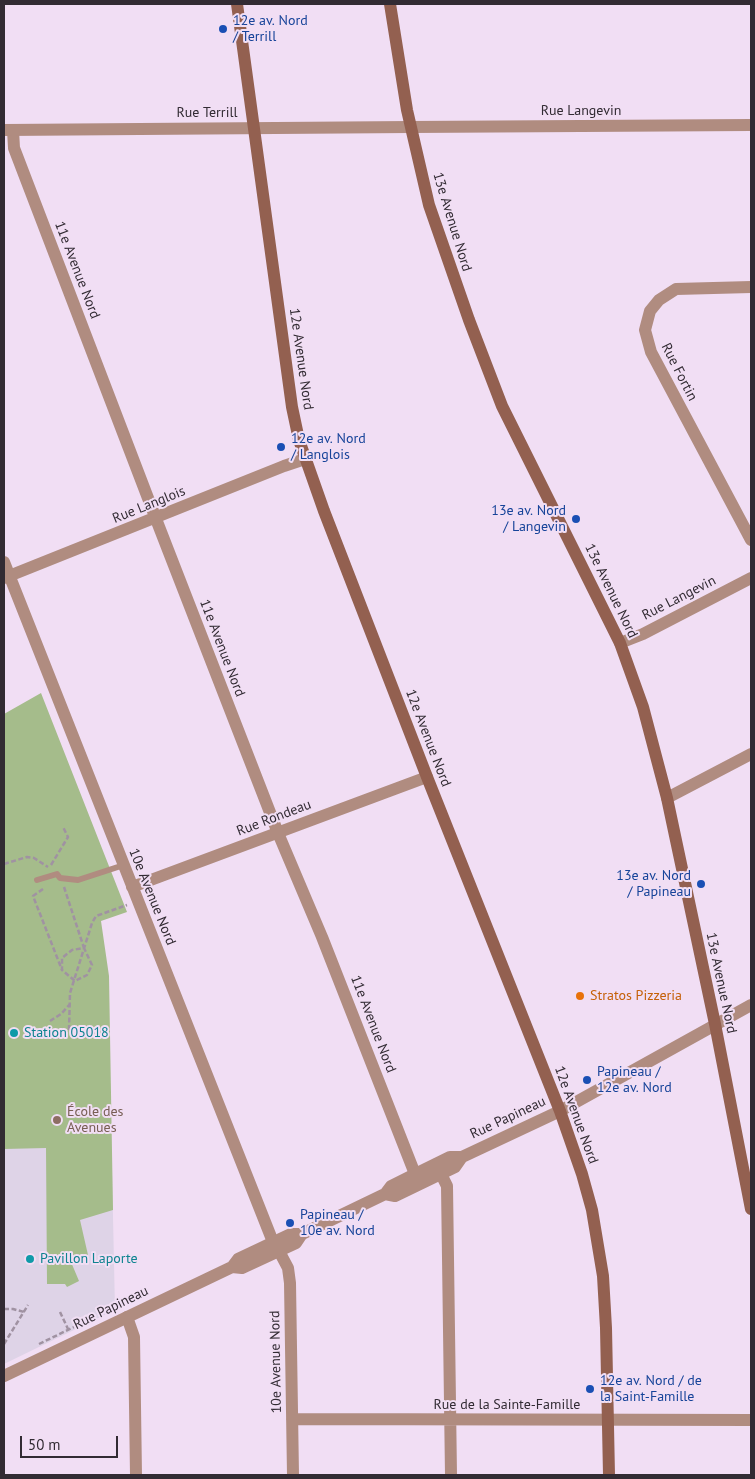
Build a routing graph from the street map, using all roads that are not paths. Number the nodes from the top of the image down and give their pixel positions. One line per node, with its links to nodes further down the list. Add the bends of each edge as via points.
1 (237, 4): 5 (main road, 12e Avenue Nord)
2 (390, 4): 4 (main road, 13e Avenue Nord)
3 (751, 125): 4 (street, Rue Langevin)
4 (411, 127): 5 (street, Rue Terrill); 14 (main road, 13e Avenue Nord, via 429,205 468,320 502,406)
5 (255, 128): 6 (street, Rue Terrill); 8 (main road, 12e Avenue Nord, via 292,407)
6 (8, 130): 9 (street, 11e Avenue Nord)
7 (751, 287): 10 (street, Rue Fortin, via 676,288 650,311 645,330 651,352)
8 (305, 460): 9 (street, Rue Langlois); 16 (main road, 12e Avenue Nord)
9 (156, 518): 12 (street, Rue Langlois); 18 (street, 11e Avenue Nord)
10 (751, 540)
11 (4, 562): 12 (street, 10e Avenue Nord)
12 (6, 577): 19 (street, 10e Avenue Nord)
13 (751, 578): 14 (street, Rue Langevin)
14 (620, 644): 17 (main road, 13e Avenue Nord, via 643,707)
15 (751, 754): 17 (street)
16 (427, 777): 18 (street, Rue Rondeau); 24 (main road, 12e Avenue Nord)
17 (667, 798): 23 (main road, 13e Avenue Nord)
18 (278, 833): 21 (street, Rue Rondeau); 26 (street, 11e Avenue Nord)
19 (124, 865): 20 (lane, via 78,880 60,878 57,874); 21 (street, 10e Avenue Nord)
20 (37, 880)
21 (132, 887): 30 (street, 10e Avenue Nord)
22 (751, 1005): 23 (street, Rue Papineau)
23 (715, 1024): 24 (street, Rue Papineau); 29 (main road, 13e Avenue Nord)
24 (560, 1111): 25 (street, Rue Papineau); 34 (main road, 12e Avenue Nord, via 582,1174 600,1255)
25 (462, 1157): 26 (street, Rue Papineau, via 450,1157); 27 (street, Rue Papineau, via 455,1167)
26 (415, 1174): 28 (street, Rue Papineau, via 391,1186)
27 (440, 1174): 28 (street, Rue Papineau, via 395,1196); 36 (street, via 447,1186)
28 (385, 1194): 30 (street, Rue Papineau, via 302,1234 296,1243)
29 (751, 1209)
30 (276, 1246): 31 (street, Rue Papineau, via 242,1268 232,1267); 33 (street, 10e Avenue Nord, via 290,1274)
31 (127, 1317): 32 (street, Rue Papineau); 37 (street, via 134,1337)
32 (4, 1376)
33 (292, 1419): 36 (street, Rue de la Sainte-Famille); 38 (street, 10e Avenue Nord)
34 (608, 1420): 35 (street, Rue de la Sainte-Famille); 36 (street, Rue de la Sainte-Famille); 40 (main road, 12e Avenue Nord)
35 (751, 1420)
36 (450, 1421): 39 (street)
37 (136, 1475)
38 (293, 1475)
39 (451, 1475)
40 (609, 1475)

